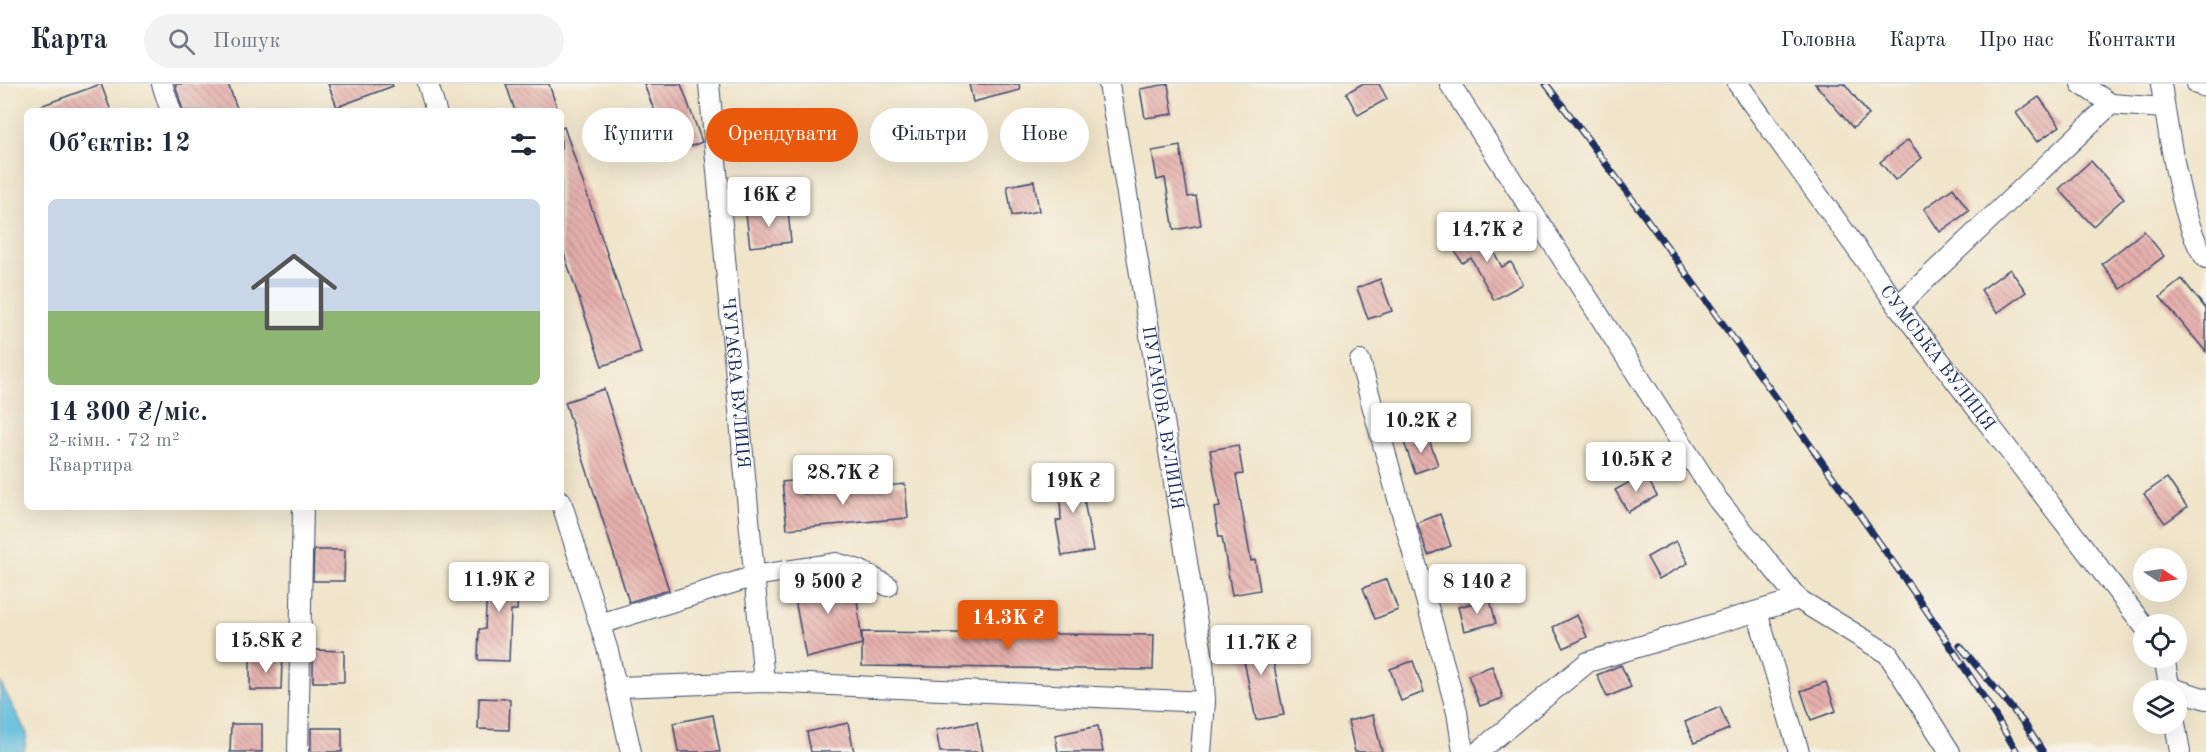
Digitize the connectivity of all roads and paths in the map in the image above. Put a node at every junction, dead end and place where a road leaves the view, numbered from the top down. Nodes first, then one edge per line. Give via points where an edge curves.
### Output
1 (162, 84) edge
2 (428, 84) edge
3 (709, 84) edge
4 (1109, 84) edge
5 (1450, 84) edge
6 (1738, 84) edge
7 (2081, 84) edge
8 (2161, 84) edge
9 (2197, 84) edge
10 (2206, 87) edge
11 (2110, 105) junction
12 (170, 108) edge
13 (435, 108) edge
14 (2164, 108) junction
15 (2206, 258) edge
16 (1898, 306) junction
17 (1360, 362) dead end
18 (303, 510) edge
19 (564, 510) edge
20 (755, 576) junction
21 (888, 586) dead end
22 (1798, 599) junction
23 (1757, 612) junction
24 (2135, 614) edge
25 (600, 624) junction
26 (764, 682) junction
27 (617, 687) junction
28 (2187, 693) edge
29 (2206, 699) edge
30 (1205, 702) junction
31 (2177, 734) edge
32 (298, 752) edge
33 (631, 752) edge
34 (1201, 752) edge
35 (1462, 752) edge
36 (1478, 752) edge
37 (1799, 752) edge
38 (1950, 752) edge
39 (2180, 752) edge

1 - 12 street
2 - 13 street
3 - 20 street, ЧУГАЄВА ВУЛИЦЯ
4 - 30 street, ПУГАЧОВА ВУЛИЦЯ via 1203,660
5 - 22 street via 1718,500
6 - 16 street, СУМСЬКА ВУЛИЦЯ
7 - 11 street
8 - 14 street
9 - 10 street
11 - 14 street
11 - 16 street
14 - 15 street via 2186,207 2199,250
16 - 24 street, СУМСЬКА ВУЛИЦЯ
17 - 35 street via 1457,712
18 - 32 street
19 - 25 street
20 - 21 street via 836,564 859,570
20 - 25 street
20 - 26 street, ЧУГАЄВА ВУЛИЦЯ
22 - 23 street
22 - 38 street via 1888,654
23 - 36 street via 1588,662
23 - 37 street
25 - 27 street
26 - 27 street
26 - 30 street
27 - 33 street
28 - 29 street
30 - 34 street, ПУГАЧОВА ВУЛИЦЯ
31 - 39 street

